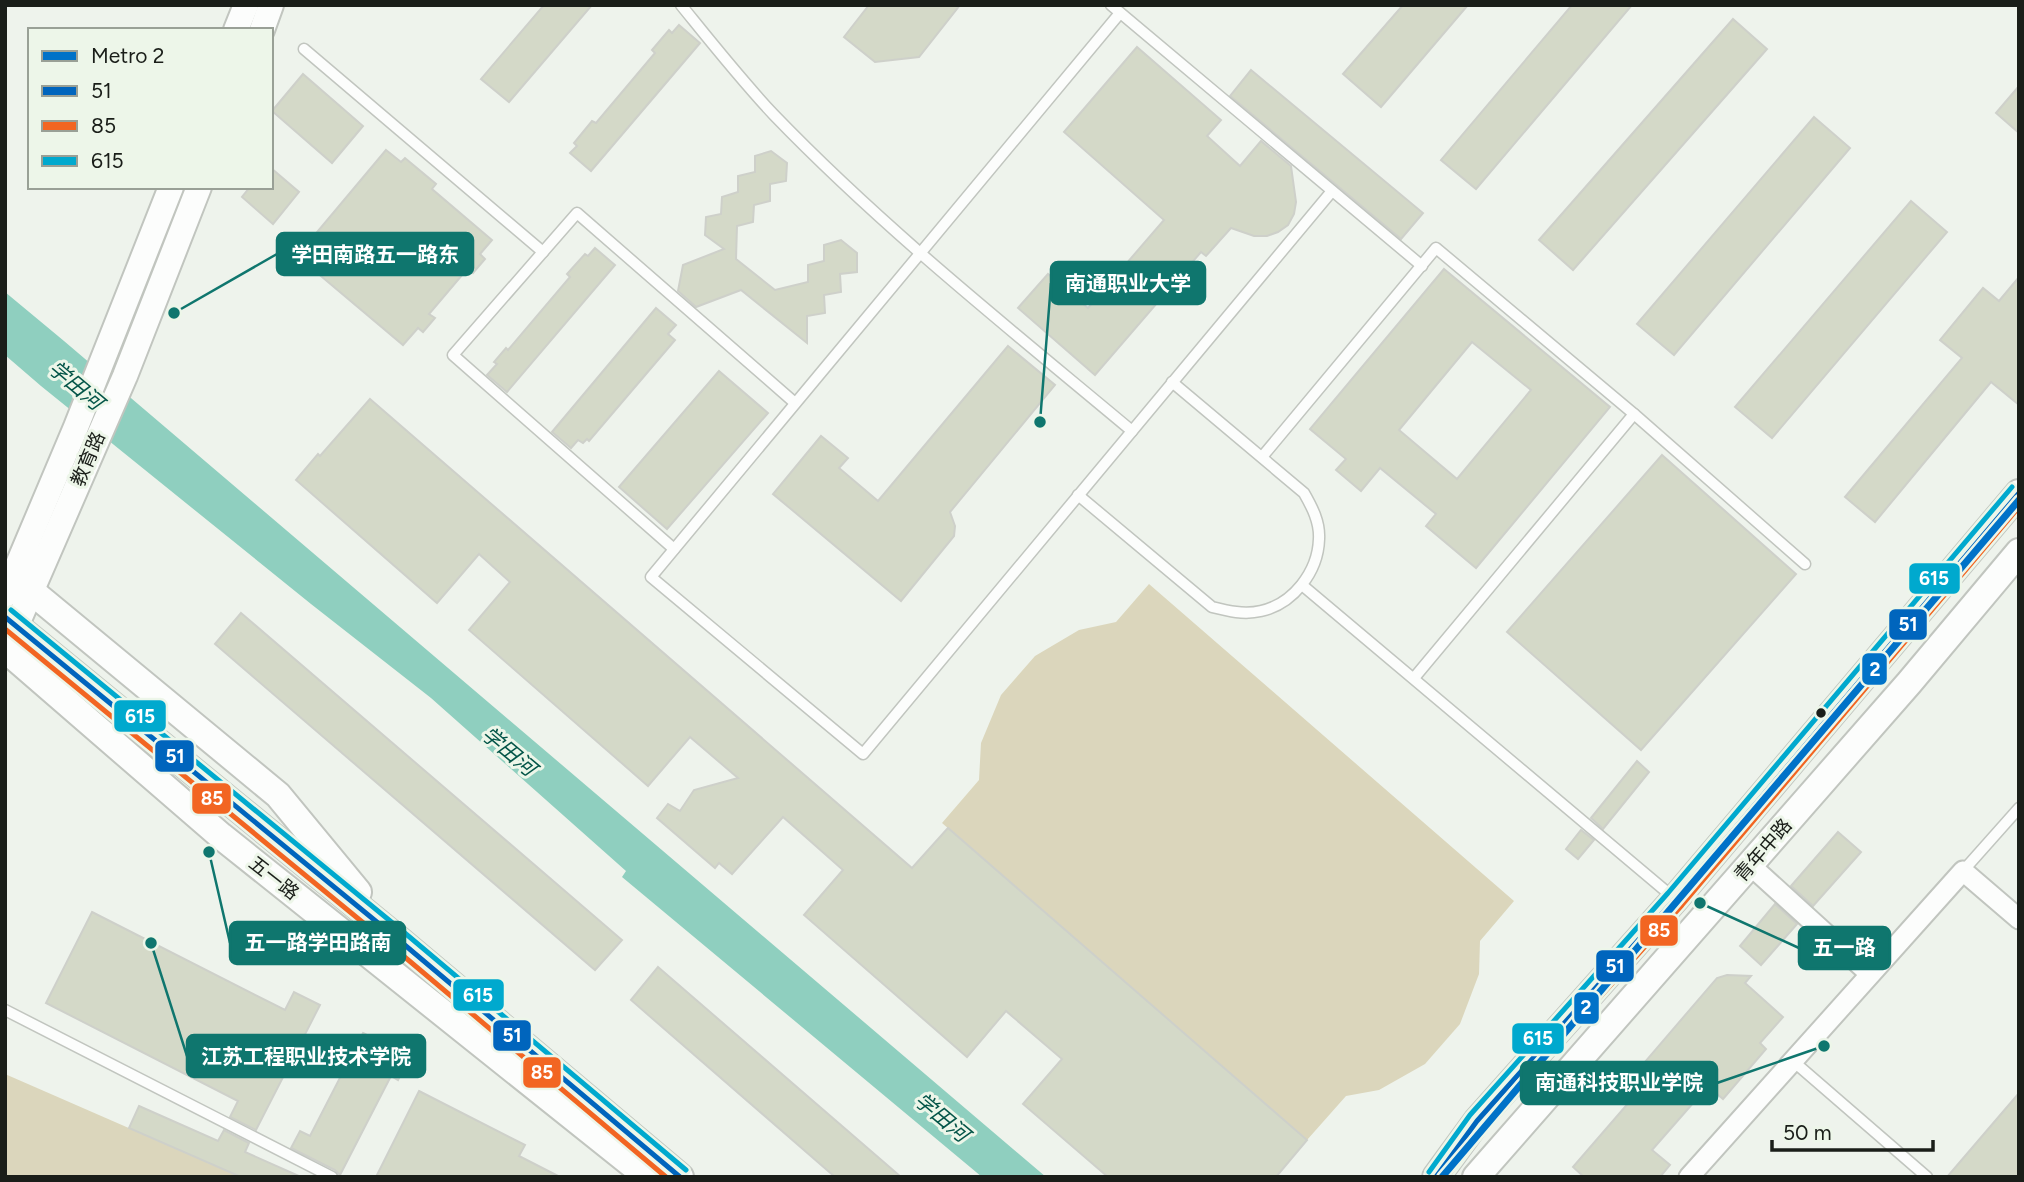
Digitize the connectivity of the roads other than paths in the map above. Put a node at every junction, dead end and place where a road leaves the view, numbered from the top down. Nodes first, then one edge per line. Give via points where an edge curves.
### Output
1 (246, 5) edge
2 (271, 5) edge
3 (681, 5) edge
4 (1111, 5) edge
5 (1121, 13) junction
6 (237, 28) edge
7 (263, 28) edge
8 (304, 49) dead end
9 (170, 189) edge
10 (198, 189) edge
11 (1332, 191) junction
12 (543, 252) junction
13 (920, 253) junction
14 (1422, 266) junction
15 (1172, 382) junction
16 (795, 403) junction
17 (1634, 414) junction
18 (1132, 431) junction
19 (85, 436) junction
20 (1262, 457) junction
21 (2019, 493) edge
22 (1078, 495) junction
23 (674, 549) junction
24 (2019, 552) edge
25 (1805, 564) dead end
26 (1302, 585) junction
27 (18, 593) edge
28 (8, 639) edge
29 (1414, 678) junction
30 (2019, 808) edge
31 (1750, 865) junction
32 (1963, 871) junction
33 (1675, 899) junction
34 (2019, 919) edge
35 (400, 942) junction
36 (1870, 974) junction
37 (5, 1010) edge
38 (1793, 1061) junction
39 (332, 1177) edge
40 (648, 1177) edge
41 (680, 1177) edge
42 (1436, 1177) edge
43 (1476, 1177) edge
44 (1689, 1177) edge
45 (1927, 1177) edge

1 - 6 street
2 - 7 street
3 - 13 lane via 772,113
4 - 5 lane
5 - 11 lane
5 - 13 lane
8 - 12 lane
9 - 19 street, 教育路 via 103,356
10 - 19 street, 教育路 via 125,376
11 - 14 lane
11 - 15 lane
12 - 16 lane via 577,212
12 - 23 lane via 453,355
13 - 16 lane
13 - 18 lane
14 - 17 lane via 1436,248
14 - 20 lane
15 - 18 lane
15 - 20 lane
16 - 23 lane
17 - 25 lane
17 - 29 lane
18 - 22 lane
19 - 27 street, 教育路
20 - 26 lane via 1304,493 1316,514 1319,539 1315,563
21 - 33 main road, 青年中路
22 - 23 lane via 863,754 651,577
22 - 26 lane via 1212,607 1236,613 1261,611 1284,601
24 - 31 main road, 青年中路
26 - 29 lane
27 - 28 street, 教育路
27 - 35 main road via 278,795
28 - 35 main road, 五一路
28 - 40 main road, 五一路 via 221,836
29 - 33 lane
30 - 32 lane
31 - 36 street
31 - 43 main road, 青年中路
32 - 34 street
32 - 36 street
33 - 42 main road, 青年中路 via 1477,1121
35 - 41 main road, 五一路
36 - 38 street
37 - 39 lane
38 - 44 street
38 - 45 lane

